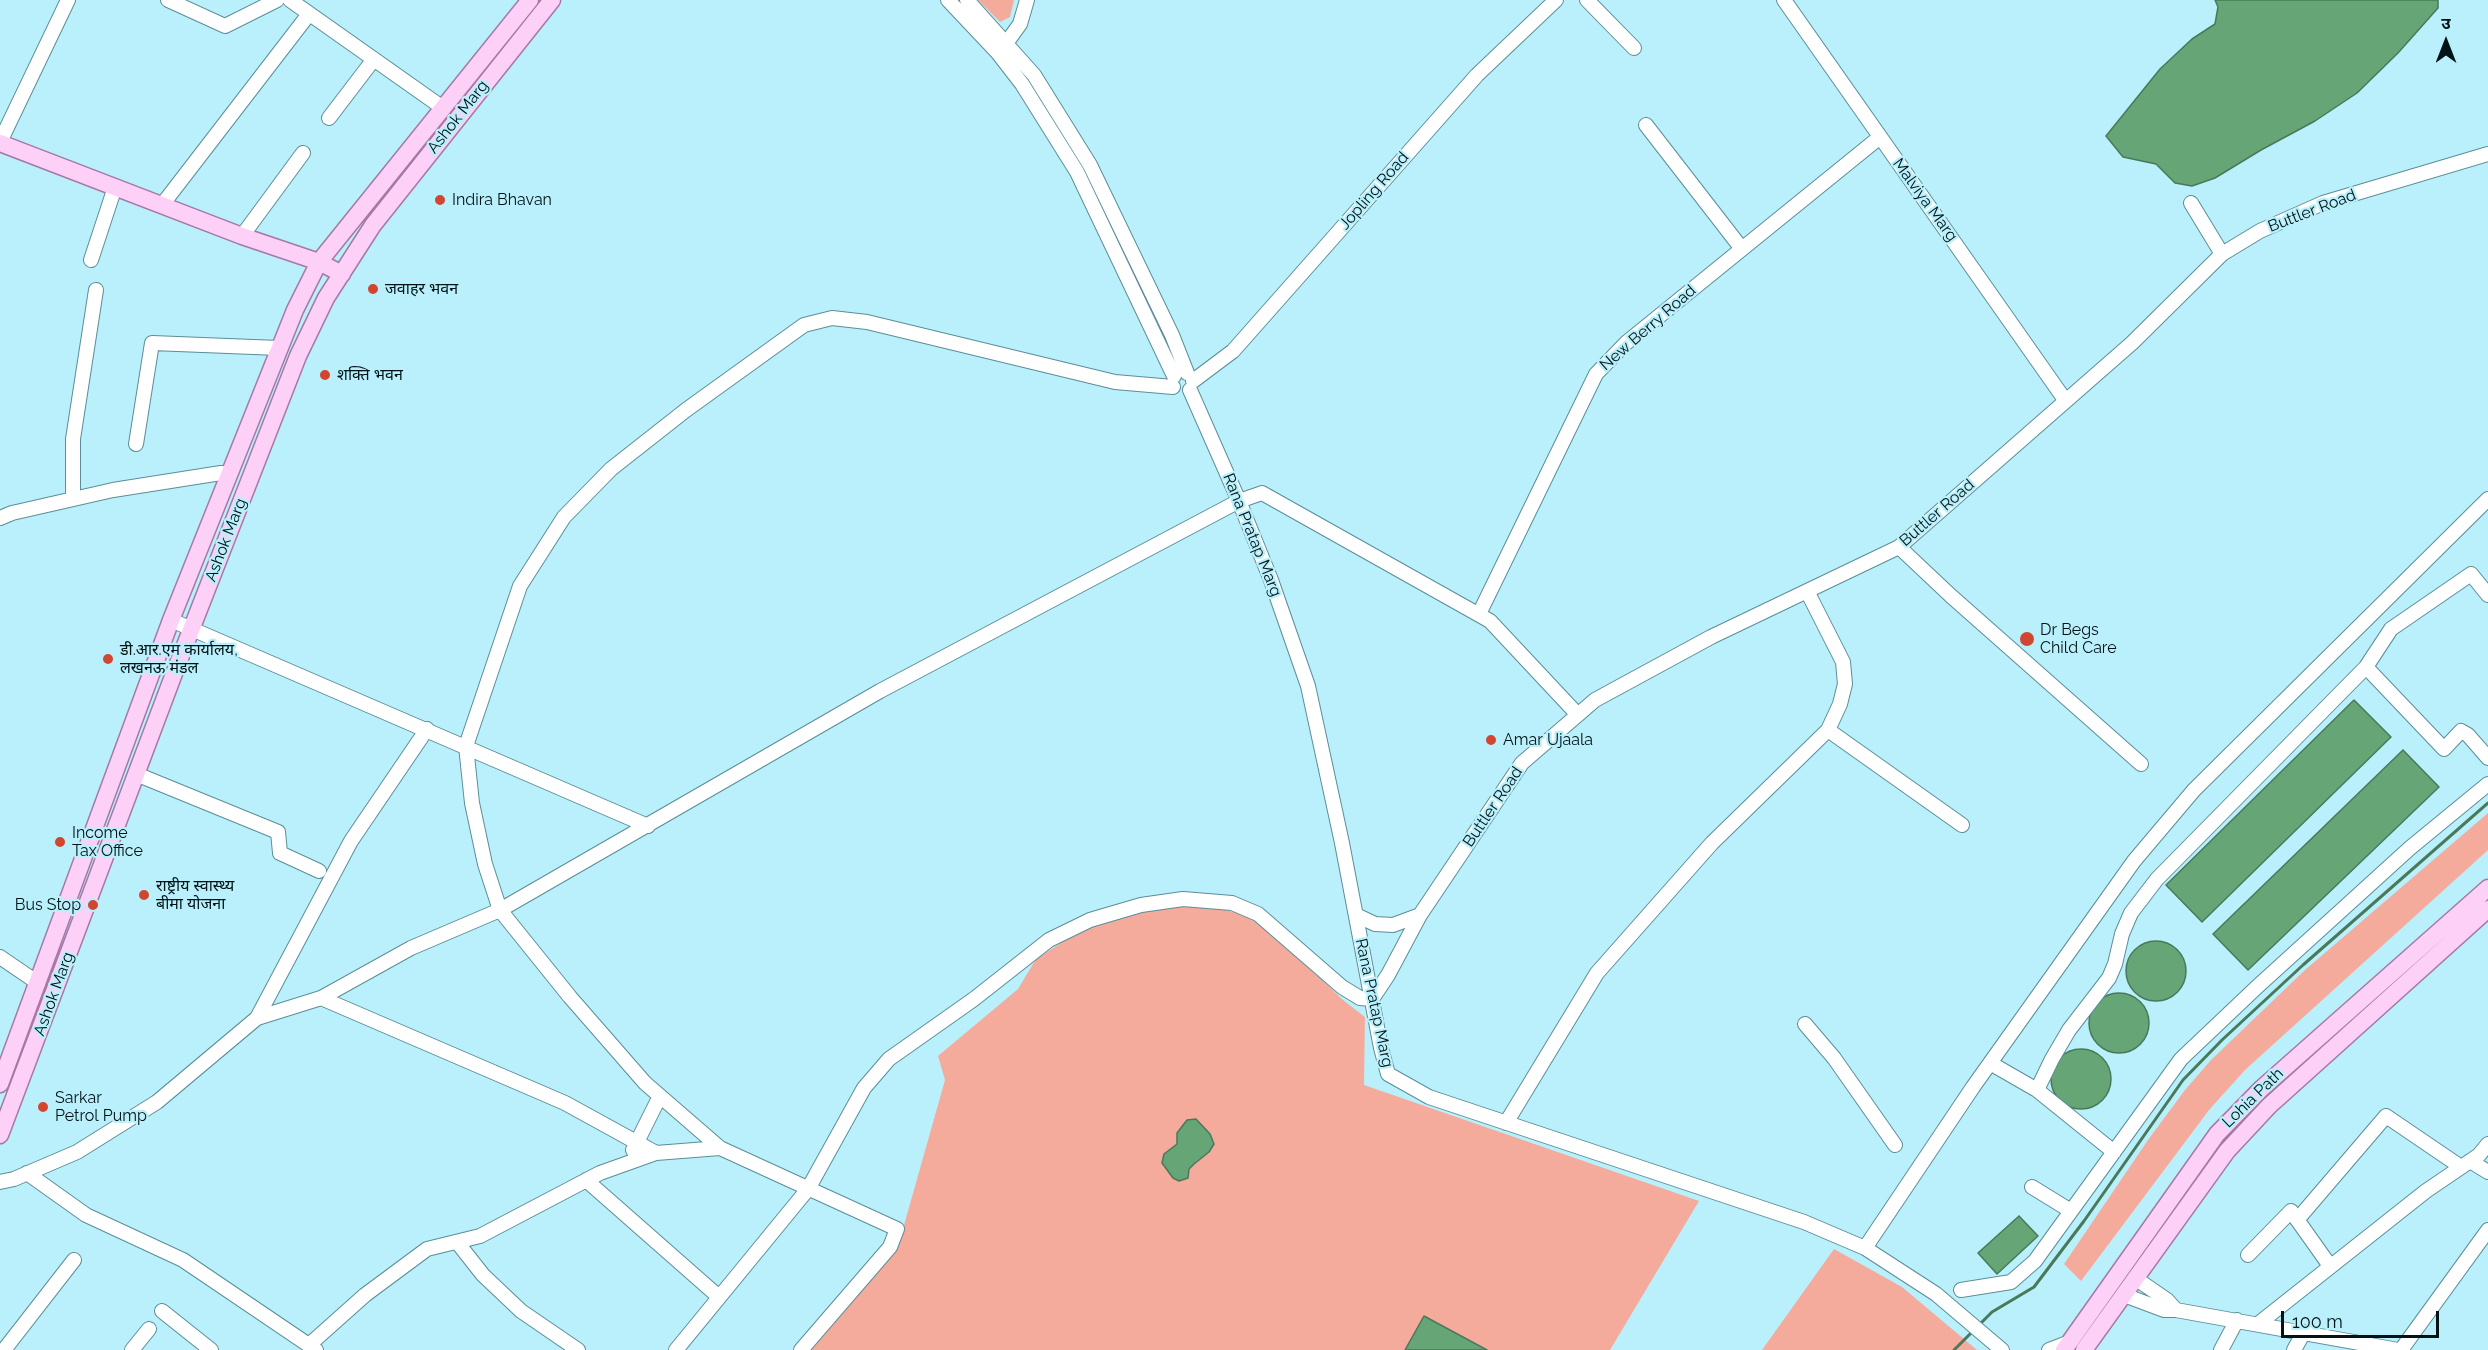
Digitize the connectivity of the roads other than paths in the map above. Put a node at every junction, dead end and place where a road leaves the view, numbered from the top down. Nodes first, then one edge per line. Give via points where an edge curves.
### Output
1 (68, 0) edge
2 (168, 0) edge
3 (277, 0) edge
4 (290, 0) edge
5 (530, 0) edge
6 (552, 0) edge
7 (948, 0) edge
8 (967, 0) edge
9 (1027, 0) edge
10 (1556, 0) edge
11 (1587, 0) edge
12 (1784, 0) edge
13 (309, 14) junction
14 (1634, 48) dead end
15 (1002, 49) junction
16 (374, 59) junction
17 (443, 108) junction
18 (329, 118) dead end
19 (1646, 125) dead end
20 (1880, 137) junction
21 (0, 142) edge
22 (303, 153) dead end
23 (2488, 154) edge
24 (115, 187) junction
25 (2191, 203) dead end
26 (162, 205) junction
27 (242, 236) junction
28 (1742, 249) junction
29 (2222, 254) junction
30 (91, 260) dead end
31 (319, 261) junction
32 (342, 274) junction
33 (96, 290) dead end
34 (279, 348) junction
35 (1183, 382) junction
36 (2065, 400) junction
37 (136, 444) dead end
38 (230, 474) junction
39 (73, 499) junction
40 (2488, 499) edge
41 (1239, 501) junction
42 (0, 518) edge
43 (1899, 547) junction
44 (1807, 591) junction
45 (2488, 595) edge
46 (1479, 614) junction
47 (171, 621) junction
48 (192, 628) junction
49 (2366, 667) junction
50 (1578, 715) junction
51 (427, 729) junction
52 (1828, 730) junction
53 (466, 746) junction
54 (2488, 758) edge
55 (2141, 764) dead end
56 (136, 774) junction
57 (2488, 784) edge
58 (1962, 825) dead end
59 (648, 826) junction
60 (319, 871) dead end
61 (2488, 888) edge
62 (2488, 909) edge
63 (500, 910) junction
64 (1356, 915) junction
65 (1420, 915) junction
66 (0, 957) edge
67 (38, 983) junction
68 (321, 998) junction
69 (1372, 999) junction
70 (257, 1018) junction
71 (1805, 1024) dead end
72 (1990, 1063) junction
73 (0, 1084) edge
74 (2037, 1090) junction
75 (660, 1096) junction
76 (1506, 1123) junction
77 (0, 1135) edge
78 (638, 1143) junction
79 (2488, 1144) edge
80 (1895, 1145) dead end
81 (720, 1148) junction
82 (2114, 1152) junction
83 (656, 1153) junction
84 (624, 1164) junction
85 (2466, 1164) junction
86 (2488, 1172) edge
87 (27, 1173) junction
88 (586, 1180) junction
89 (0, 1182) edge
90 (2032, 1187) dead end
91 (808, 1189) junction
92 (2071, 1211) junction
93 (2297, 1220) junction
94 (2488, 1230) edge
95 (457, 1242) junction
96 (1865, 1248) junction
97 (2248, 1255) dead end
98 (74, 1260) dead end
99 (2330, 1266) junction
100 (2135, 1278) junction
101 (1961, 1290) dead end
102 (2124, 1295) junction
103 (719, 1298) junction
104 (2176, 1310) junction
105 (162, 1311) dead end
106 (2237, 1320) junction
107 (2258, 1324) junction
108 (149, 1329) dead end
109 (2304, 1332) junction
110 (2073, 1347) edge
111 (312, 1348) edge
112 (2000, 1349) edge
113 (4, 1350) edge
114 (132, 1350) edge
115 (211, 1350) edge
116 (578, 1350) edge
117 (676, 1350) edge
118 (801, 1350) edge
119 (2049, 1350) edge
120 (2221, 1350) edge
121 (2294, 1350) edge
122 (2399, 1350) edge

1 - 21 street
2 - 3 street via 225,26
4 - 13 street
5 - 17 main road, Ashok Marg
6 - 32 main road, Ashok Marg via 373,225
7 - 15 street, Rana Pratap Marg
8 - 15 street, Rana Pratap Marg
9 - 15 street via 1020,24
10 - 35 street, Jopling Road via 1477,75 1233,351
11 - 14 street
12 - 20 street, Malviya Marg
13 - 16 street
13 - 26 street
15 - 35 street, Rana Pratap Marg via 1077,172
16 - 17 street
16 - 18 street
17 - 31 main road, Ashok Marg
19 - 28 street
20 - 28 street, New Berry Road
20 - 36 street, Malviya Marg
21 - 24 main road
22 - 27 street
23 - 29 street, Buttler Road via 2324,203 2260,231
24 - 26 main road
24 - 30 street
25 - 29 street
26 - 27 main road
27 - 31 main road
28 - 46 street, New Berry Road via 1626,343 1596,374
29 - 36 street, Buttler Road via 2132,343
31 - 32 main road
31 - 34 main road, Ashok Marg
32 - 48 main road, Ashok Marg via 298,357
33 - 39 street via 72,439
34 - 37 street via 152,343
34 - 38 main road, Ashok Marg
35 - 41 street, Rana Pratap Marg
35 - 53 street via 1115,382 867,322 832,318 804,326 611,469 564,517 520,586
36 - 43 street, Buttler Road
38 - 39 street
38 - 47 main road, Ashok Marg
39 - 42 street
40 - 72 street via 2194,790 2134,861
41 - 46 street via 1262,493
41 - 59 street via 880,691
41 - 64 street, Rana Pratap Marg via 1308,686
43 - 44 street, Buttler Road
43 - 55 street
44 - 50 street, Buttler Road via 1711,637 1595,700
44 - 52 street via 1843,662 1845,684
45 - 49 street via 2471,574 2391,629
46 - 50 street
47 - 48 street
47 - 67 main road, Ashok Marg
48 - 51 street
48 - 56 main road, Ashok Marg
49 - 54 street via 2444,749 2461,731
49 - 74 street via 2142,897 2122,934 2109,978 2069,1030
50 - 65 street, Buttler Road via 1522,763
51 - 53 street
51 - 70 street via 351,841
52 - 58 street
52 - 76 street via 1712,843 1597,973
53 - 59 street
53 - 63 street via 484,864
56 - 60 street via 278,832 280,853
56 - 77 main road, Ashok Marg
57 - 82 street via 2410,848 2181,1059
59 - 63 street
61 - 110 main road, Lohia Path via 2262,1088 2217,1134
62 - 100 main road, Lohia Path via 2255,1121 2227,1151
63 - 68 street via 411,948
63 - 75 street via 570,997
64 - 65 street via 1376,924 1393,925
64 - 69 street, Rana Pratap Marg
65 - 69 street, Buttler Road
66 - 67 street
67 - 73 main road, Ashok Marg
68 - 70 street
68 - 78 street via 565,1103
69 - 76 street, Rana Pratap Marg via 1388,1074 1429,1097
69 - 91 street via 1360,998 1342,987 1258,914 1232,903 1183,899 1141,905 1090,920 1049,940 889,1059 864,1088
70 - 87 street via 157,1102 77,1152
71 - 80 street
72 - 74 street
72 - 96 street
74 - 82 street
75 - 78 street
75 - 81 street
76 - 96 street, Rana Pratap Marg via 1804,1222
78 - 83 street
78 - 84 street
79 - 85 street
81 - 83 street
81 - 91 street
82 - 92 street
83 - 84 street
84 - 88 street
85 - 86 street
85 - 93 street via 2385,1116
85 - 99 street
87 - 89 street
87 - 111 street via 86,1215 183,1260
88 - 95 street via 480,1236
88 - 103 street
90 - 92 street
91 - 103 street
91 - 118 street via 897,1229 890,1247
92 - 101 street via 2035,1261 2011,1282
93 - 97 street via 2291,1211
93 - 99 street
94 - 122 street
95 - 111 street via 427,1249 364,1295
95 - 116 street via 483,1275 521,1311
96 - 112 street, Rana Pratap Marg via 1936,1294
98 - 113 street
99 - 107 street
100 - 102 main road, Lohia Path
100 - 104 street
102 - 104 street via 2164,1310
102 - 110 main road, Lohia Path
103 - 117 street
104 - 106 street
105 - 115 street
106 - 107 street
106 - 120 street
107 - 109 street
108 - 114 street
109 - 121 street
109 - 122 street
110 - 119 street

